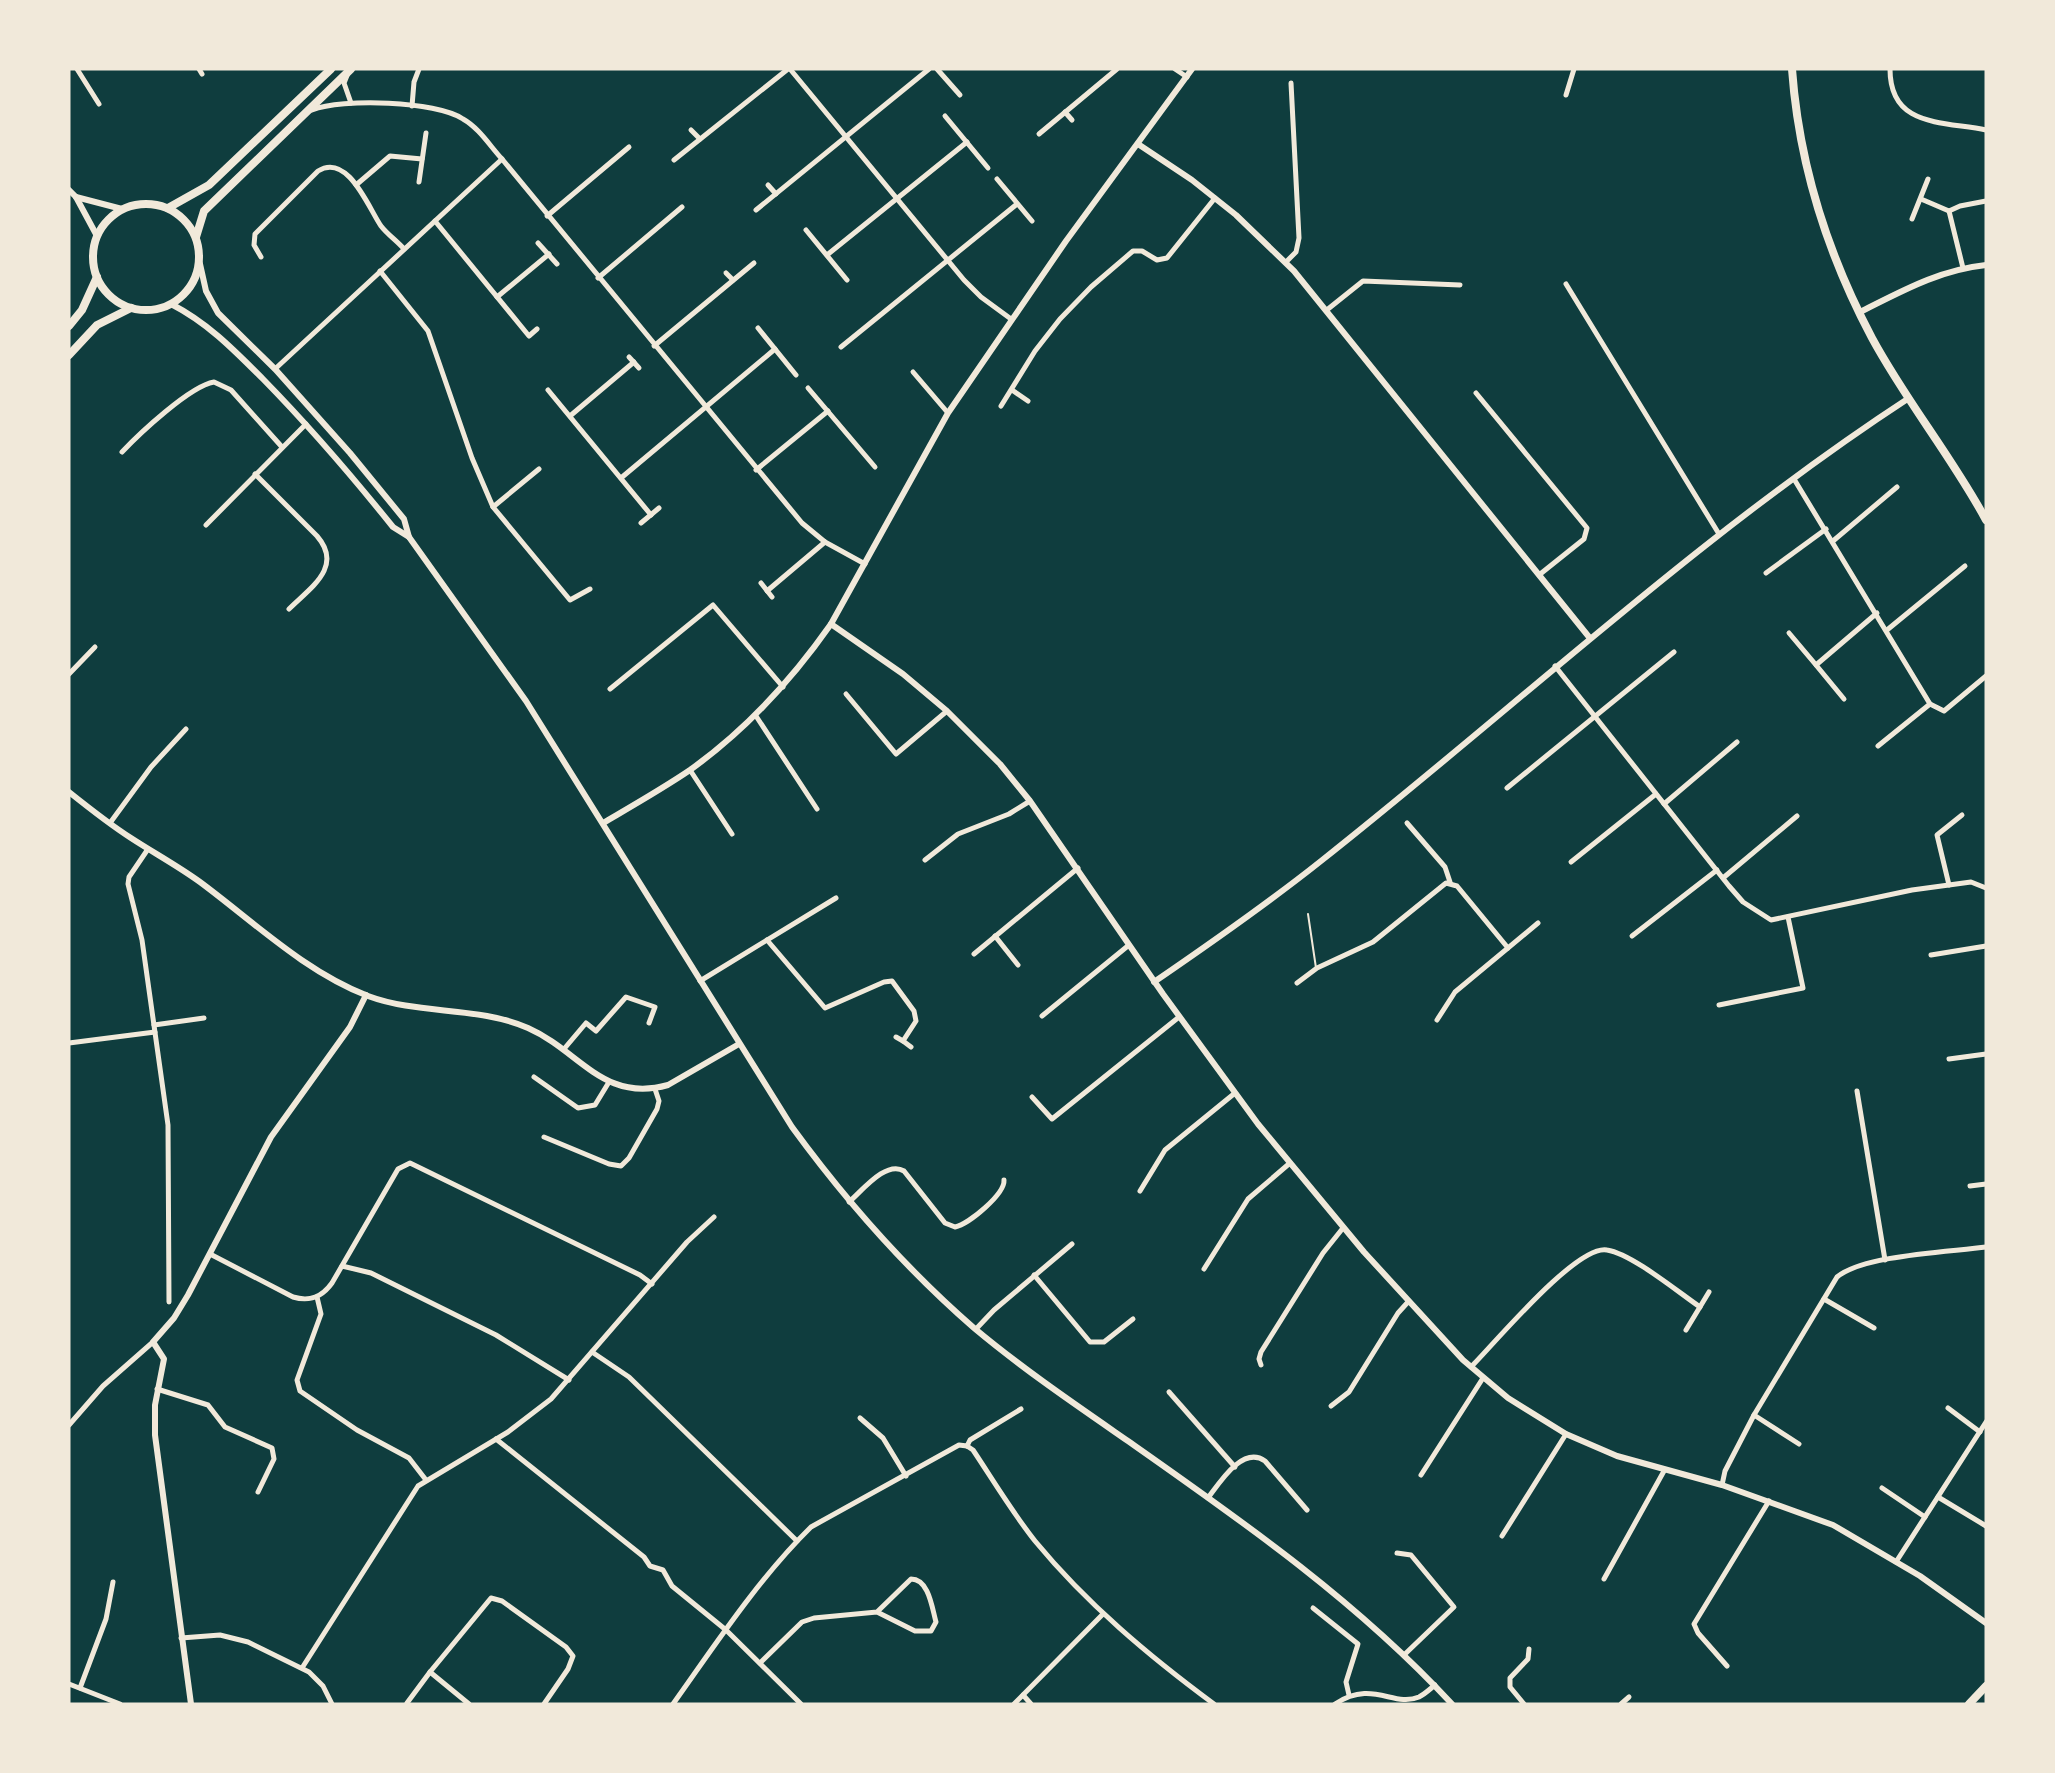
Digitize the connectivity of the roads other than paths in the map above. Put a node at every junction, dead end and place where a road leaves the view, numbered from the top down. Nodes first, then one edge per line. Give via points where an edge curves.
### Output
1 (77, 69) edge
2 (331, 69) edge
3 (419, 69) edge
4 (789, 69) edge
5 (930, 69) edge
6 (937, 69) edge
7 (1117, 69) edge
8 (1175, 69) edge
9 (1192, 69) edge
10 (1574, 69) edge
11 (1792, 69) edge
12 (1890, 69) edge
13 (350, 70) edge
14 (1186, 77) junction
15 (1291, 83) dead end
16 (960, 95) dead end
17 (1566, 95) dead end
18 (351, 103) junction
19 (99, 104) dead end
20 (411, 106) junction
21 (307, 112) junction
22 (1065, 112) junction
23 (945, 116) dead end
24 (1072, 120) dead end
25 (692, 130) dead end
26 (1986, 130) edge
27 (426, 133) dead end
28 (1039, 134) dead end
29 (846, 137) junction
30 (700, 139) junction
31 (967, 142) junction
32 (1138, 144) junction
33 (629, 147) dead end
34 (422, 159) junction
35 (502, 159) junction
36 (674, 160) dead end
37 (988, 168) dead end
38 (997, 179) dead end
39 (1928, 179) dead end
40 (419, 182) dead end
41 (356, 185) junction
42 (768, 185) dead end
43 (69, 190) edge
44 (776, 194) junction
45 (76, 197) junction
46 (897, 198) junction
47 (1215, 198) junction
48 (1921, 199) junction
49 (1986, 201) edge
50 (1017, 204) junction
51 (682, 207) dead end
52 (168, 208) junction
53 (122, 209) junction
54 (756, 210) dead end
55 (1949, 211) junction
56 (547, 216) junction
57 (1912, 219) dead end
58 (435, 221) junction
59 (1032, 221) dead end
60 (806, 230) dead end
61 (97, 237) junction
62 (196, 237) junction
63 (538, 243) dead end
64 (404, 249) junction
65 (549, 254) junction
66 (827, 255) junction
67 (261, 257) dead end
68 (947, 261) junction
69 (1286, 262) junction
70 (754, 263) dead end
71 (200, 264) junction
72 (557, 264) dead end
73 (1986, 266) edge
74 (1963, 268) junction
75 (380, 271) junction
76 (726, 273) dead end
77 (97, 277) junction
78 (598, 278) junction
79 (733, 280) junction
80 (847, 280) dead end
81 (1566, 284) dead end
82 (1460, 285) dead end
83 (497, 297) junction
84 (171, 304) junction
85 (131, 308) junction
86 (1328, 309) junction
87 (1860, 312) junction
88 (1011, 319) junction
89 (69, 326) edge
90 (758, 328) dead end
91 (537, 329) dead end
92 (654, 346) junction
93 (841, 347) dead end
94 (775, 350) junction
95 (69, 355) edge
96 (629, 357) dead end
97 (634, 362) junction
98 (639, 368) dead end
99 (275, 369) junction
100 (914, 372) dead end
101 (796, 375) dead end
102 (808, 388) dead end
103 (548, 390) dead end
104 (1012, 390) junction
105 (1476, 393) dead end
106 (1909, 398) junction
107 (1028, 401) dead end
108 (1001, 406) dead end
109 (706, 409) junction
110 (828, 411) junction
111 (948, 413) junction
112 (570, 416) junction
113 (306, 424) junction
114 (282, 447) junction
115 (122, 452) dead end
116 (875, 467) dead end
117 (539, 469) dead end
118 (756, 470) junction
119 (255, 474) junction
120 (621, 478) junction
121 (1794, 478) junction
122 (1897, 487) dead end
123 (493, 507) junction
124 (659, 508) dead end
125 (651, 515) junction
126 (1986, 520) edge
127 (641, 523) dead end
128 (206, 525) dead end
129 (1826, 529) junction
130 (1719, 534) junction
131 (409, 537) junction
132 (1833, 541) junction
133 (825, 542) junction
134 (865, 564) junction
135 (1965, 567) dead end
136 (1766, 573) dead end
137 (1539, 575) junction
138 (761, 583) dead end
139 (590, 589) dead end
140 (767, 591) junction
141 (772, 597) dead end
142 (289, 609) dead end
143 (1877, 613) junction
144 (831, 624) junction
145 (1887, 630) junction
146 (1789, 633) dead end
147 (1590, 637) junction
148 (95, 647) dead end
149 (1674, 652) dead end
150 (1816, 665) junction
151 (1555, 666) junction
152 (69, 674) edge
153 (1986, 676) edge
154 (783, 687) junction
155 (610, 689) dead end
156 (846, 694) dead end
157 (1844, 699) dead end
158 (1930, 704) junction
159 (947, 711) junction
160 (756, 716) junction
161 (1595, 717) junction
162 (186, 729) dead end
163 (1737, 742) dead end
164 (1878, 746) dead end
165 (690, 770) junction
166 (1507, 788) dead end
167 (69, 792) edge
168 (1656, 794) junction
169 (1030, 801) junction
170 (1664, 804) junction
171 (817, 809) dead end
172 (1962, 814) dead end
173 (1797, 816) dead end
174 (110, 823) junction
175 (1407, 823) dead end
176 (603, 824) junction
177 (732, 834) dead end
178 (148, 849) junction
179 (925, 860) dead end
180 (1571, 862) dead end
181 (1078, 868) junction
182 (1717, 870) junction
183 (1723, 878) junction
184 (1450, 882) junction
185 (1949, 885) junction
186 (1986, 888) edge
187 (836, 898) dead end
188 (1308, 914) dead end
189 (1788, 916) junction
190 (1538, 923) dead end
191 (995, 936) junction
192 (1632, 936) dead end
193 (767, 940) junction
194 (1129, 945) junction
195 (1986, 946) edge
196 (1508, 948) junction
197 (974, 954) dead end
198 (1931, 955) dead end
199 (1018, 965) dead end
200 (1317, 968) junction
201 (700, 981) junction
202 (1154, 982) junction
203 (1297, 983) dead end
204 (366, 995) junction
205 (1719, 1005) dead end
206 (1042, 1016) dead end
207 (1179, 1017) junction
208 (204, 1018) dead end
209 (1437, 1020) dead end
210 (649, 1023) dead end
211 (154, 1025) junction
212 (155, 1032) junction
213 (896, 1036) dead end
214 (903, 1041) junction
215 (69, 1043) edge
216 (739, 1044) junction
217 (911, 1047) dead end
218 (564, 1049) junction
219 (1986, 1054) edge
220 (1949, 1059) dead end
221 (534, 1077) dead end
222 (609, 1083) junction
223 (655, 1089) junction
224 (1857, 1091) dead end
225 (1235, 1093) junction
226 (1032, 1097) dead end
227 (544, 1137) dead end
228 (1290, 1163) junction
229 (1004, 1180) dead end
230 (1986, 1184) edge
231 (1971, 1186) dead end
232 (1140, 1191) dead end
233 (849, 1202) junction
234 (714, 1217) dead end
235 (1343, 1228) junction
236 (1072, 1244) dead end
237 (1986, 1247) edge
238 (210, 1254) junction
239 (1885, 1260) junction
240 (342, 1266) junction
241 (1204, 1269) dead end
242 (1034, 1275) junction
243 (652, 1284) junction
244 (1709, 1292) dead end
245 (317, 1297) junction
246 (1824, 1299) junction
247 (169, 1302) dead end
248 (1408, 1302) junction
249 (1700, 1307) junction
250 (1133, 1319) dead end
251 (1874, 1328) dead end
252 (976, 1329) junction
253 (1686, 1330) dead end
254 (153, 1342) junction
255 (592, 1352) junction
256 (1261, 1365) dead end
257 (1471, 1367) junction
258 (1483, 1378) junction
259 (569, 1380) junction
260 (157, 1389) junction
261 (1169, 1392) dead end
262 (1331, 1406) dead end
263 (1948, 1408) dead end
264 (1021, 1409) dead end
265 (1754, 1415) junction
266 (860, 1418) dead end
267 (1986, 1422) edge
268 (69, 1425) edge
269 (1980, 1432) junction
270 (1566, 1434) junction
271 (496, 1439) junction
272 (1799, 1444) dead end
273 (967, 1446) junction
274 (1234, 1467) junction
275 (1664, 1471) junction
276 (1421, 1475) dead end
277 (906, 1476) junction
278 (426, 1480) junction
279 (1722, 1485) junction
280 (1882, 1488) dead end
281 (258, 1492) dead end
282 (1938, 1497) junction
283 (1208, 1498) junction
284 (1768, 1501) junction
285 (1306, 1510) dead end
286 (1925, 1516) junction
287 (1986, 1526) edge
288 (1502, 1536) dead end
289 (797, 1541) junction
290 (1397, 1552) dead end
291 (1896, 1562) junction
292 (1604, 1579) dead end
293 (113, 1582) dead end
294 (1313, 1608) dead end
295 (877, 1612) junction
296 (1103, 1614) junction
297 (1986, 1623) edge
298 (726, 1630) junction
299 (181, 1638) junction
300 (1529, 1648) dead end
301 (1404, 1654) junction
302 (760, 1663) junction
303 (1727, 1666) dead end
304 (302, 1668) junction
305 (430, 1672) junction
306 (69, 1684) edge
307 (1435, 1685) junction
308 (1986, 1686) edge
309 (80, 1688) junction
310 (1023, 1695) junction
311 (1350, 1695) junction
312 (1629, 1697) dead end
313 (407, 1703) edge
314 (120, 1704) edge
315 (190, 1704) edge
316 (332, 1704) edge
317 (469, 1704) edge
318 (544, 1704) edge
319 (673, 1704) edge
320 (801, 1704) edge
321 (1014, 1704) edge
322 (1031, 1704) edge
323 (1214, 1704) edge
324 (1335, 1704) edge
325 (1452, 1704) edge
326 (1524, 1704) edge
327 (1621, 1704) edge
328 (1969, 1704) edge

1 - 19 street
2 - 52 main road via 209,185
3 - 20 street
4 - 29 street
4 - 30 street
5 - 29 street
6 - 16 street
7 - 22 street
8 - 14 street
9 - 14 street
10 - 17 street
11 - 87 main road via 1803,152 1825,236
12 - 26 street via 1892,93 1911,114
13 - 18 street via 344,83
13 - 21 main road
14 - 32 street
15 - 69 street via 1299,238 1296,252
18 - 20 street
18 - 21 street via 324,105
20 - 35 street via 440,109 463,118
21 - 62 main road via 204,212
22 - 24 street
22 - 28 street
23 - 31 street
25 - 30 street
27 - 34 street
29 - 44 street
29 - 46 street
30 - 36 street
31 - 37 street
31 - 46 street
32 - 47 street
32 - 88 street
33 - 56 street
34 - 40 street
34 - 41 street via 390,156
35 - 56 street
35 - 58 street
38 - 50 street
39 - 48 street
41 - 64 street via 382,226
41 - 67 street via 338,168 318,171 255,234 254,245
42 - 44 street
43 - 45 street
44 - 54 street
45 - 53 street
45 - 61 street
46 - 66 street
46 - 68 street
47 - 69 street
47 - 104 street via 1167,258 1157,260 1142,251 1133,251 1091,287 1035,351
48 - 55 street
48 - 57 street
49 - 55 street
50 - 59 street
50 - 68 street
51 - 78 street
52 - 53 main road via 145,204
52 - 62 main road via 190,225
53 - 61 main road via 107,221
55 - 74 street
56 - 78 street
58 - 64 street
58 - 83 street
60 - 66 street
61 - 77 main road via 93,264
62 - 71 main road
63 - 65 street
64 - 75 street
65 - 72 street
65 - 83 street
66 - 80 street
68 - 88 street via 981,297
68 - 93 street
69 - 86 street
70 - 79 street
71 - 84 main road via 190,287
71 - 99 street via 211,303
73 - 74 street
74 - 87 street via 1921,281
75 - 99 street
75 - 123 street via 428,331
76 - 79 street
77 - 85 main road via 117,302
77 - 89 main road
78 - 92 street
79 - 92 street
81 - 130 street
82 - 86 street via 1363,281
83 - 91 street via 529,336
84 - 85 main road via 152,310
84 - 113 street via 211,328
85 - 95 main road via 96,325
86 - 137 street
87 - 106 main road
88 - 111 street
90 - 94 street
92 - 109 street
94 - 101 street
94 - 109 street
96 - 97 street
97 - 98 street
97 - 112 street
99 - 131 street via 404,519
100 - 111 street
102 - 110 street
103 - 112 street
104 - 107 street
104 - 108 street
105 - 137 street via 1587,528 1584,539
106 - 121 street
106 - 126 main road
109 - 118 street
109 - 120 street
110 - 116 street
110 - 118 street
111 - 134 street
112 - 120 street
113 - 114 street
113 - 131 street via 393,527
114 - 115 street via 231,390 214,382 194,391
114 - 119 street
117 - 123 street
118 - 133 street via 802,523
119 - 128 street
119 - 142 street via 317,536 328,555 324,574
120 - 125 street
121 - 129 street
121 - 130 street
122 - 132 street
123 - 139 street via 570,600
124 - 125 street
125 - 127 street
129 - 132 street
129 - 136 street
130 - 147 street
131 - 176 street via 496,657
132 - 143 street
133 - 134 street
133 - 140 street
134 - 144 street
135 - 145 street
137 - 147 street
138 - 140 street
140 - 141 street
143 - 145 street
143 - 150 street
144 - 154 street
144 - 159 street via 903,674
145 - 158 street
146 - 150 street
147 - 151 street
148 - 152 street
149 - 161 street
150 - 157 street
151 - 161 street
151 - 202 street via 1321,861
153 - 158 street via 1944,711
154 - 155 street via 713,604
154 - 160 street
156 - 159 street via 896,754
158 - 164 street
159 - 169 street via 988,751
160 - 165 street
160 - 171 street
161 - 166 street
161 - 168 street
162 - 174 street via 151,767
163 - 170 street
165 - 176 street
165 - 177 street
167 - 174 street
168 - 170 street
168 - 180 street
169 - 179 street via 1009,814 958,834
169 - 181 street
170 - 182 street
172 - 185 street via 1937,835
173 - 183 street
174 - 178 street
175 - 184 street via 1445,867
176 - 201 street
178 - 204 street via 201,882 310,965
178 - 211 street via 128,884 142,940
181 - 191 street
181 - 194 street
182 - 183 street
182 - 192 street
183 - 189 street via 1743,902 1771,920
184 - 196 street via 1457,885
184 - 200 street via 1373,942
185 - 186 street via 1971,882
185 - 189 street
187 - 193 street
188 - 200 lane
189 - 205 street via 1803,988
190 - 196 street
191 - 197 street
191 - 199 street
193 - 201 street
193 - 214 street via 825,1008 892,981 914,1011 916,1021
194 - 202 street
194 - 206 street
195 - 198 street
196 - 209 street via 1451,996
200 - 203 street
201 - 216 street
202 - 207 street
204 - 218 street via 508,1021
204 - 238 street via 350,1027 281,1120
207 - 225 street
207 - 226 street via 1052,1119
208 - 211 street
210 - 218 street via 655,1007 626,997 596,1031 586,1023
211 - 212 street
212 - 215 street
212 - 247 street via 169,1159
213 - 214 street
214 - 217 street
216 - 223 street via 677,1082
216 - 233 street via 792,1127
218 - 222 street
219 - 220 street
221 - 222 street via 578,1108 596,1105
222 - 223 street via 628,1089
223 - 227 street via 657,1109 621,1166
224 - 239 street
225 - 228 street
225 - 232 street via 1165,1150
228 - 235 street
228 - 241 street via 1248,1199
229 - 233 street via 999,1195 963,1225 955,1227 945,1223 904,1171 897,1168 886,1170
230 - 231 street
233 - 252 street via 908,1266
234 - 243 street
235 - 248 street
235 - 256 street via 1261,1352
236 - 242 street
237 - 239 street
238 - 245 street via 293,1298
238 - 254 street via 174,1318
239 - 246 street via 1845,1270
240 - 243 street via 398,1169 410,1163 621,1265
240 - 245 street via 327,1290
240 - 259 street via 371,1273 496,1335
242 - 250 street via 1090,1342 1104,1342
242 - 252 street
243 - 255 street
244 - 249 street
245 - 278 street via 321,1314 297,1380 300,1391 357,1430 410,1458
246 - 251 street
246 - 265 street
248 - 257 street
248 - 262 street via 1349,1392
249 - 253 street
249 - 257 street via 1630,1260 1606,1249 1594,1250 1544,1290
252 - 283 street
254 - 260 street via 164,1359
254 - 268 street via 103,1386
255 - 259 street
255 - 289 street via 629,1377
257 - 258 street
258 - 270 street
258 - 276 street
259 - 271 street via 543,1406
260 - 281 street via 208,1405 225,1427 272,1448 274,1459
260 - 299 street via 155,1435
261 - 274 street
263 - 269 street
264 - 273 street via 970,1440
265 - 272 street
265 - 279 street
266 - 277 street via 883,1438
267 - 269 street
269 - 282 street
270 - 275 street
270 - 288 street
271 - 278 street
271 - 298 street via 645,1557 650,1566 663,1570 681,1595
273 - 277 street via 960,1445
273 - 296 street via 1035,1540
274 - 283 street
274 - 285 street via 1249,1456 1259,1456
275 - 279 street
275 - 292 street
277 - 289 street via 817,1523
278 - 304 street via 418,1486
279 - 284 street
280 - 286 street
282 - 286 street
282 - 287 street
283 - 301 street via 1293,1559
284 - 291 street via 1833,1525
284 - 303 street via 1694,1624
286 - 291 street
289 - 298 street
290 - 301 street via 1411,1556 1454,1607
291 - 297 street
293 - 309 street via 106,1619
294 - 311 street via 1358,1644 1346,1682
295 - 295 street via 903,1585 915,1579 924,1586 936,1622 931,1631 921,1633
295 - 302 street via 808,1620
296 - 310 street
296 - 323 street
298 - 302 street
298 - 319 street
299 - 304 street via 235,1637
299 - 315 street
300 - 326 street via 1528,1659 1510,1678 1510,1687
301 - 307 street
302 - 320 street
304 - 316 street via 323,1686
305 - 313 street
305 - 317 street
305 - 318 street via 491,1598 502,1601 567,1647 573,1656
306 - 309 street
307 - 311 street via 1420,1696 1407,1699 1379,1693
307 - 325 street
308 - 328 main road
309 - 314 street
310 - 321 street
310 - 322 street
311 - 324 street
312 - 327 street

